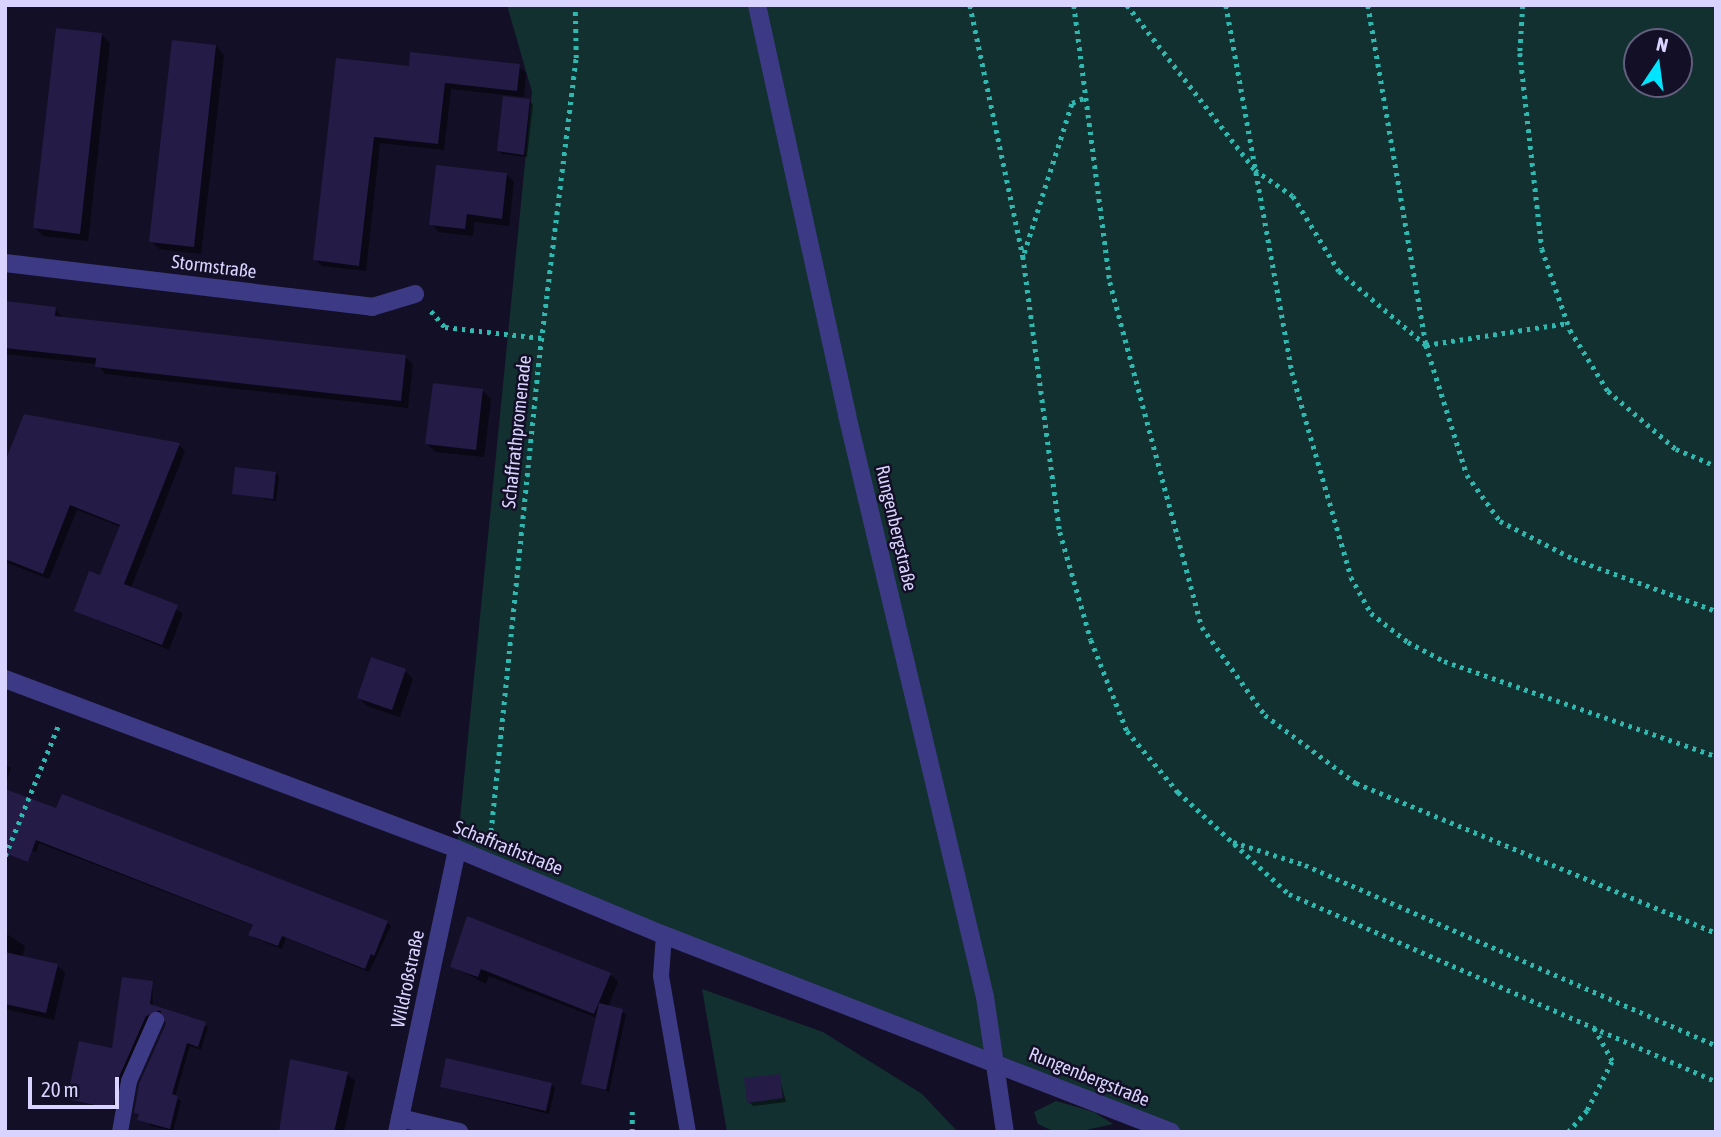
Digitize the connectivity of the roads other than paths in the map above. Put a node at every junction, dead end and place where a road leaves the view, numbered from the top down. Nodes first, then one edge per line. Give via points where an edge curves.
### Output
1 (757, 5) edge
2 (5, 263) edge
3 (415, 294) road end
4 (5, 679) edge
5 (457, 849) junction
6 (664, 935) junction
7 (156, 1020) dead end
8 (992, 1061) junction
9 (399, 1125) edge
10 (120, 1132) edge
11 (459, 1132) edge
12 (688, 1132) edge
13 (1005, 1132) edge
14 (1171, 1132) edge

1 - 8 street, Rungenbergstraße via 847,415 985,997
2 - 3 street, Stormstraße via 372,307
4 - 5 street, Schaffrathstraße
5 - 6 street, Schaffrathstraße
5 - 9 street, Wildroßstraße
6 - 8 street, Schaffrathstraße
6 - 12 lane via 661,976
7 - 10 lane via 129,1081
8 - 13 street, Rungenbergstraße
8 - 14 street, Rungenbergstraße
9 - 11 street, Wildroßstraße

